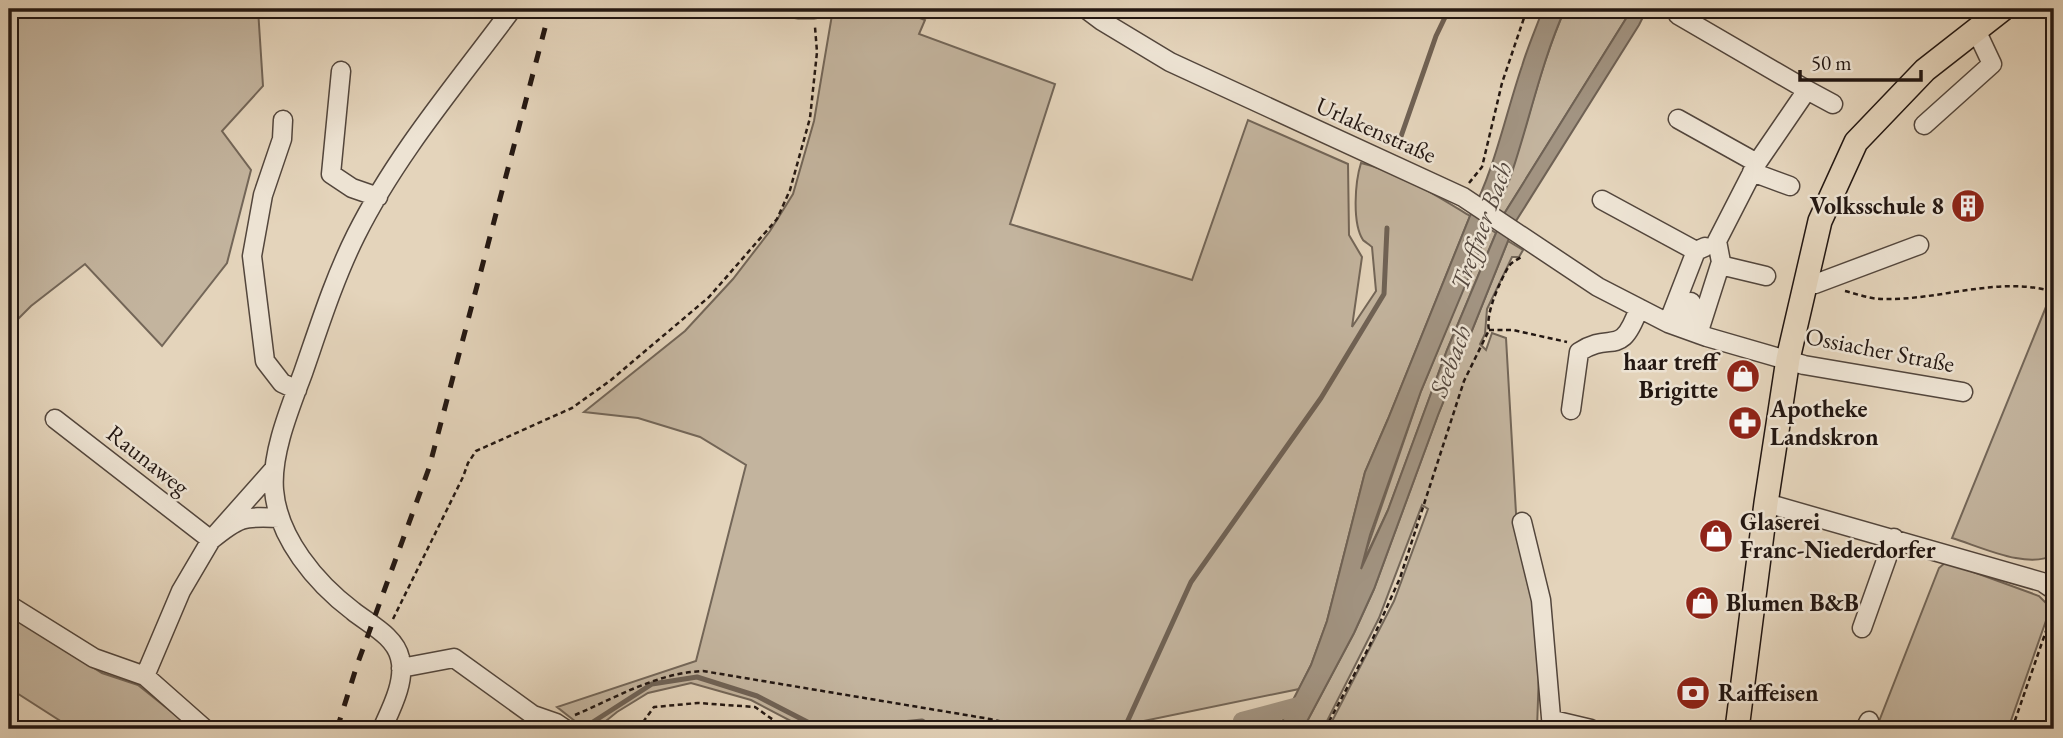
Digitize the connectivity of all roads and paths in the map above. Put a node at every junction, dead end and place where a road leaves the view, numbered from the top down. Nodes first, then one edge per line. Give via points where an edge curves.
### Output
1 (512, 9) edge
2 (798, 9) edge
3 (813, 9) edge
4 (1086, 9) edge
5 (1527, 9) edge
6 (1678, 15) dead end
7 (1985, 17) edge
8 (341, 71) dead end
9 (1807, 90) junction
10 (1833, 104) dead end
11 (1678, 119) dead end
12 (283, 120) dead end
13 (1924, 125) dead end
14 (1754, 167) junction
15 (1790, 186) dead end
16 (1460, 195) junction
17 (378, 197) junction
18 (1601, 200) dead end
19 (1717, 241) junction
20 (1534, 242) junction
21 (1919, 244) dead end
22 (1696, 251) junction
23 (1720, 265) junction
24 (1766, 275) dead end
25 (1810, 284) junction
26 (2054, 292) edge
27 (1691, 302) dead end
28 (1639, 308) junction
29 (1683, 328) junction
30 (1489, 330) junction
31 (1587, 347) junction
32 (1788, 359) junction
33 (297, 390) junction
34 (1963, 392) dead end
35 (1571, 410) dead end
36 (55, 419) dead end
37 (274, 469) junction
38 (1766, 503) junction
39 (279, 518) junction
40 (1521, 522) dead end
41 (1894, 538) junction
42 (211, 540) junction
43 (2050, 583) edge
44 (9, 605) edge
45 (2054, 608) edge
46 (1862, 628) dead end
47 (385, 634) junction
48 (401, 668) junction
49 (145, 676) junction
50 (533, 722) edge
51 (1552, 725) edge
52 (560, 726) edge
53 (205, 729) edge
54 (382, 729) edge
55 (638, 729) edge
56 (779, 729) edge
57 (1034, 729) edge
58 (1325, 729) edge
59 (1591, 729) edge
60 (1737, 729) edge
61 (2012, 729) edge

1 - 17 street
2 - 3 street
3 - 47 path via 817,52 810,118 790,190 776,219 709,296 611,380 572,408 476,452
4 - 16 street, Urlakenstraße via 1170,62
5 - 16 path via 1502,83 1482,167 1472,181 1461,186
6 - 9 street
7 - 13 street via 1992,64
7 - 25 main road, Ossiacher Straße via 1925,70 1856,142 1820,220
8 - 17 street via 331,174
9 - 10 street
9 - 14 street
11 - 14 street
12 - 33 street via 252,256 265,361 282,383
14 - 15 street
14 - 19 street
16 - 20 street, Urlakenstraße
17 - 33 street via 340,270
18 - 22 street
19 - 22 street
19 - 23 street
20 - 28 street, Urlakenstraße
20 - 30 path via 1529,252 1510,264 1489,312
21 - 25 street
22 - 29 street
23 - 24 street
23 - 29 street
25 - 26 path via 1879,299 2009,286
25 - 32 main road, Ossiacher Straße
27 - 29 street
28 - 29 street, Urlakenstraße
28 - 31 street via 1631,331 1621,340
29 - 32 street, Urlakenstraße
30 - 31 path via 1513,330
30 - 58 path via 1464,381 1400,578
31 - 35 street via 1579,352
32 - 34 street, Ossiacher Straße
32 - 38 main road, Ossiacher Straße
33 - 37 street
36 - 42 street, Raunaweg
37 - 39 street
37 - 42 street
38 - 41 street
38 - 60 main road, Ossiacher Straße
39 - 42 street via 248,516
39 - 47 street via 303,559 336,597
40 - 51 street via 1541,600
41 - 43 street
41 - 46 street
42 - 49 street via 181,591
44 - 49 street via 94,658
45 - 61 path
47 - 48 street via 400,656
48 - 50 street via 454,658
48 - 54 street
49 - 53 street
50 - 52 street
51 - 59 street
52 - 57 path via 660,678 703,671
55 - 56 path via 654,707 698,703 755,707 779,724

